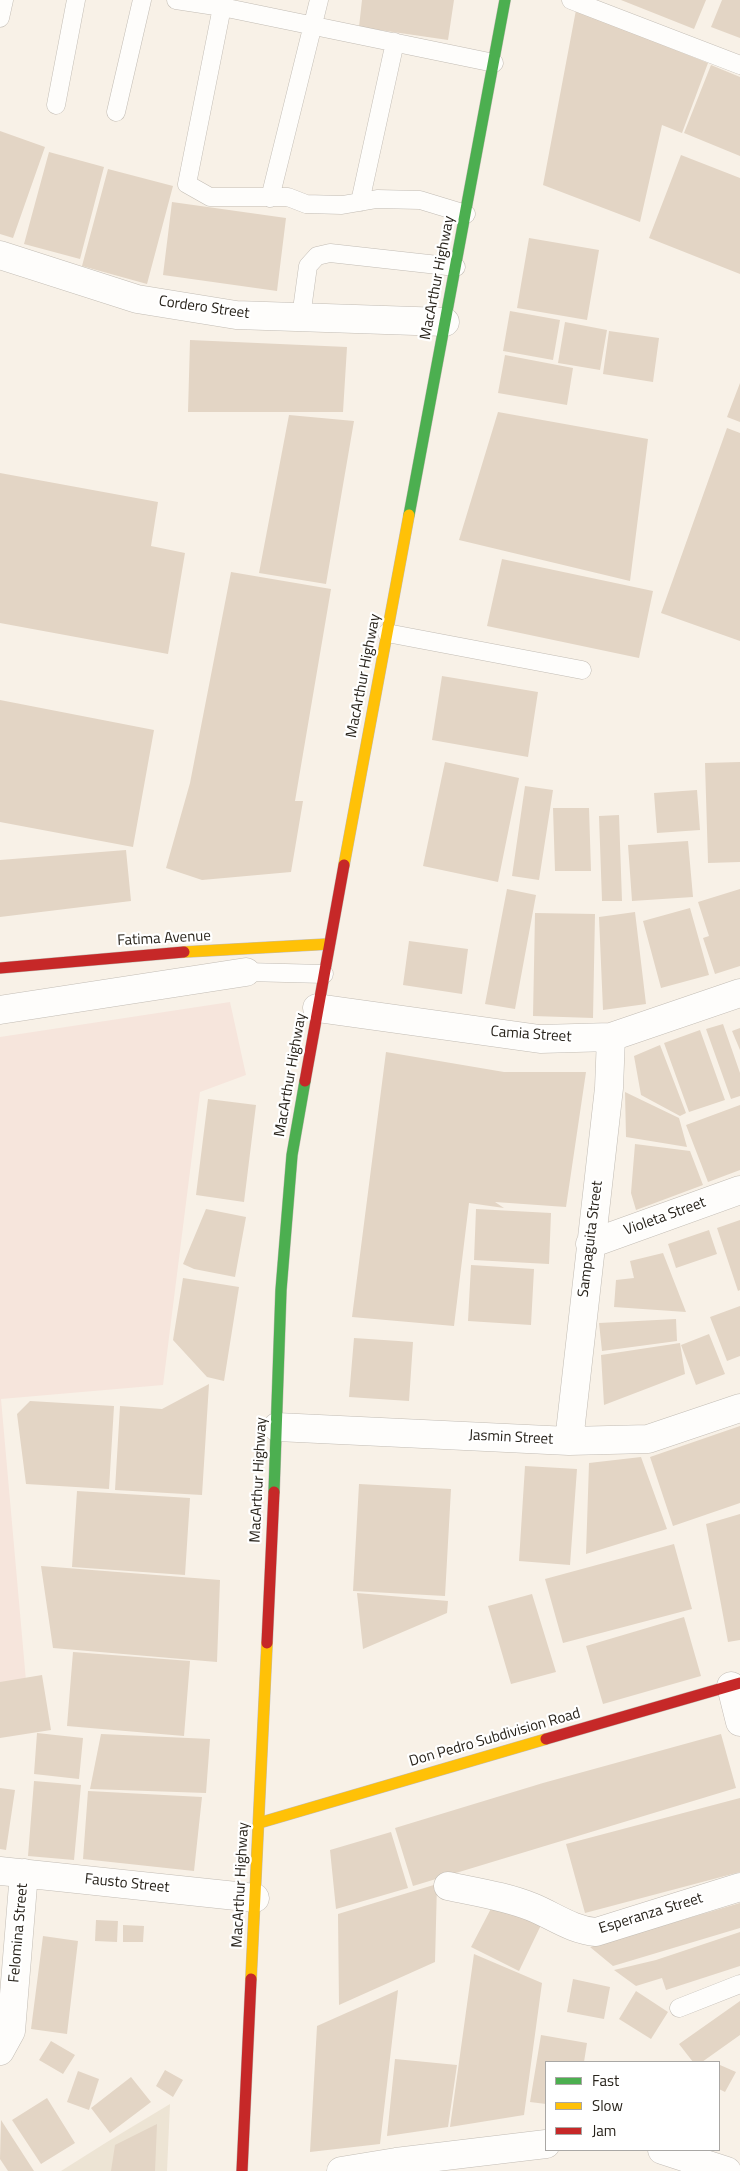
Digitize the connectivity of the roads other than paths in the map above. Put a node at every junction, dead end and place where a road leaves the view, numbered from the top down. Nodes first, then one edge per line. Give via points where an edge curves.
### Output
1 (4, 0) edge
2 (76, 0) edge
3 (142, 0) edge
4 (176, 0) edge
5 (319, 0) edge
6 (506, 0) edge
7 (572, 0) edge
8 (222, 7) junction
9 (0, 18) edge
10 (314, 25) junction
11 (395, 42) junction
12 (494, 62) junction
13 (740, 65) edge
14 (56, 105) dead end
15 (116, 112) dead end
16 (270, 198) junction
17 (360, 202) junction
18 (466, 214) junction
19 (0, 255) edge
20 (456, 267) junction
21 (301, 317) junction
22 (445, 322) junction
23 (387, 633) junction
24 (582, 670) dead end
25 (329, 944) junction
26 (0, 968) edge
27 (246, 972) joint
28 (324, 974) junction
29 (740, 993) edge
30 (317, 1008) junction
31 (0, 1010) edge
32 (611, 1037) junction
33 (740, 1190) edge
34 (590, 1244) junction
35 (740, 1408) edge
36 (277, 1427) junction
37 (569, 1441) junction
38 (735, 1684) edge
39 (740, 1722) edge
40 (258, 1823) junction
41 (12, 1872) edge
42 (448, 1886) dead end
43 (740, 1887) edge
44 (255, 1898) junction
45 (740, 1984) edge
46 (679, 2008) dead end
47 (0, 2051) edge
48 (545, 2144) edge
49 (665, 2151) edge
50 (242, 2171) edge
51 (341, 2171) edge
52 (727, 2171) edge

1 - 9 lane
2 - 14 lane
3 - 15 lane
4 - 8 lane
5 - 10 lane
6 - 12 main road, MacArthur Highway
7 - 13 lane
8 - 10 lane
8 - 16 lane via 188,184 210,197
10 - 11 lane
10 - 16 lane
11 - 12 lane
11 - 17 lane
12 - 18 main road, MacArthur Highway
16 - 17 lane via 288,197 306,204
17 - 18 lane via 420,200
18 - 20 main road, MacArthur Highway
19 - 21 street, Cordero Street via 137,299 236,315
20 - 21 lane via 330,253 317,256 308,266
20 - 22 main road, MacArthur Highway
21 - 22 street, Cordero Street
22 - 23 main road, MacArthur Highway
23 - 24 lane
23 - 25 main road, MacArthur Highway
25 - 26 main road, Fatima Avenue via 158,953
25 - 28 main road, MacArthur Highway
27 - 28 lane
27 - 31 street
28 - 30 main road, MacArthur Highway
29 - 32 street, Camia Street
30 - 32 street, Camia Street via 540,1039
30 - 36 main road, MacArthur Highway via 292,1155 281,1290
32 - 34 street, Sampaguita Street via 609,1088
33 - 34 street, Violeta Street
34 - 37 street, Sampaguita Street
35 - 37 street, Jasmin Street via 648,1439
36 - 37 street, Jasmin Street
36 - 40 main road, MacArthur Highway
38 - 39 street
38 - 40 main road, Don Pedro Subdivision Road
40 - 44 main road, MacArthur Highway
41 - 44 street, Fausto Street
41 - 47 street, Felomina Street via 11,2030
42 - 43 street, Esperanza Street via 505,1898 582,1931 596,1932
44 - 50 main road, MacArthur Highway
45 - 46 lane
48 - 51 street
49 - 52 street

